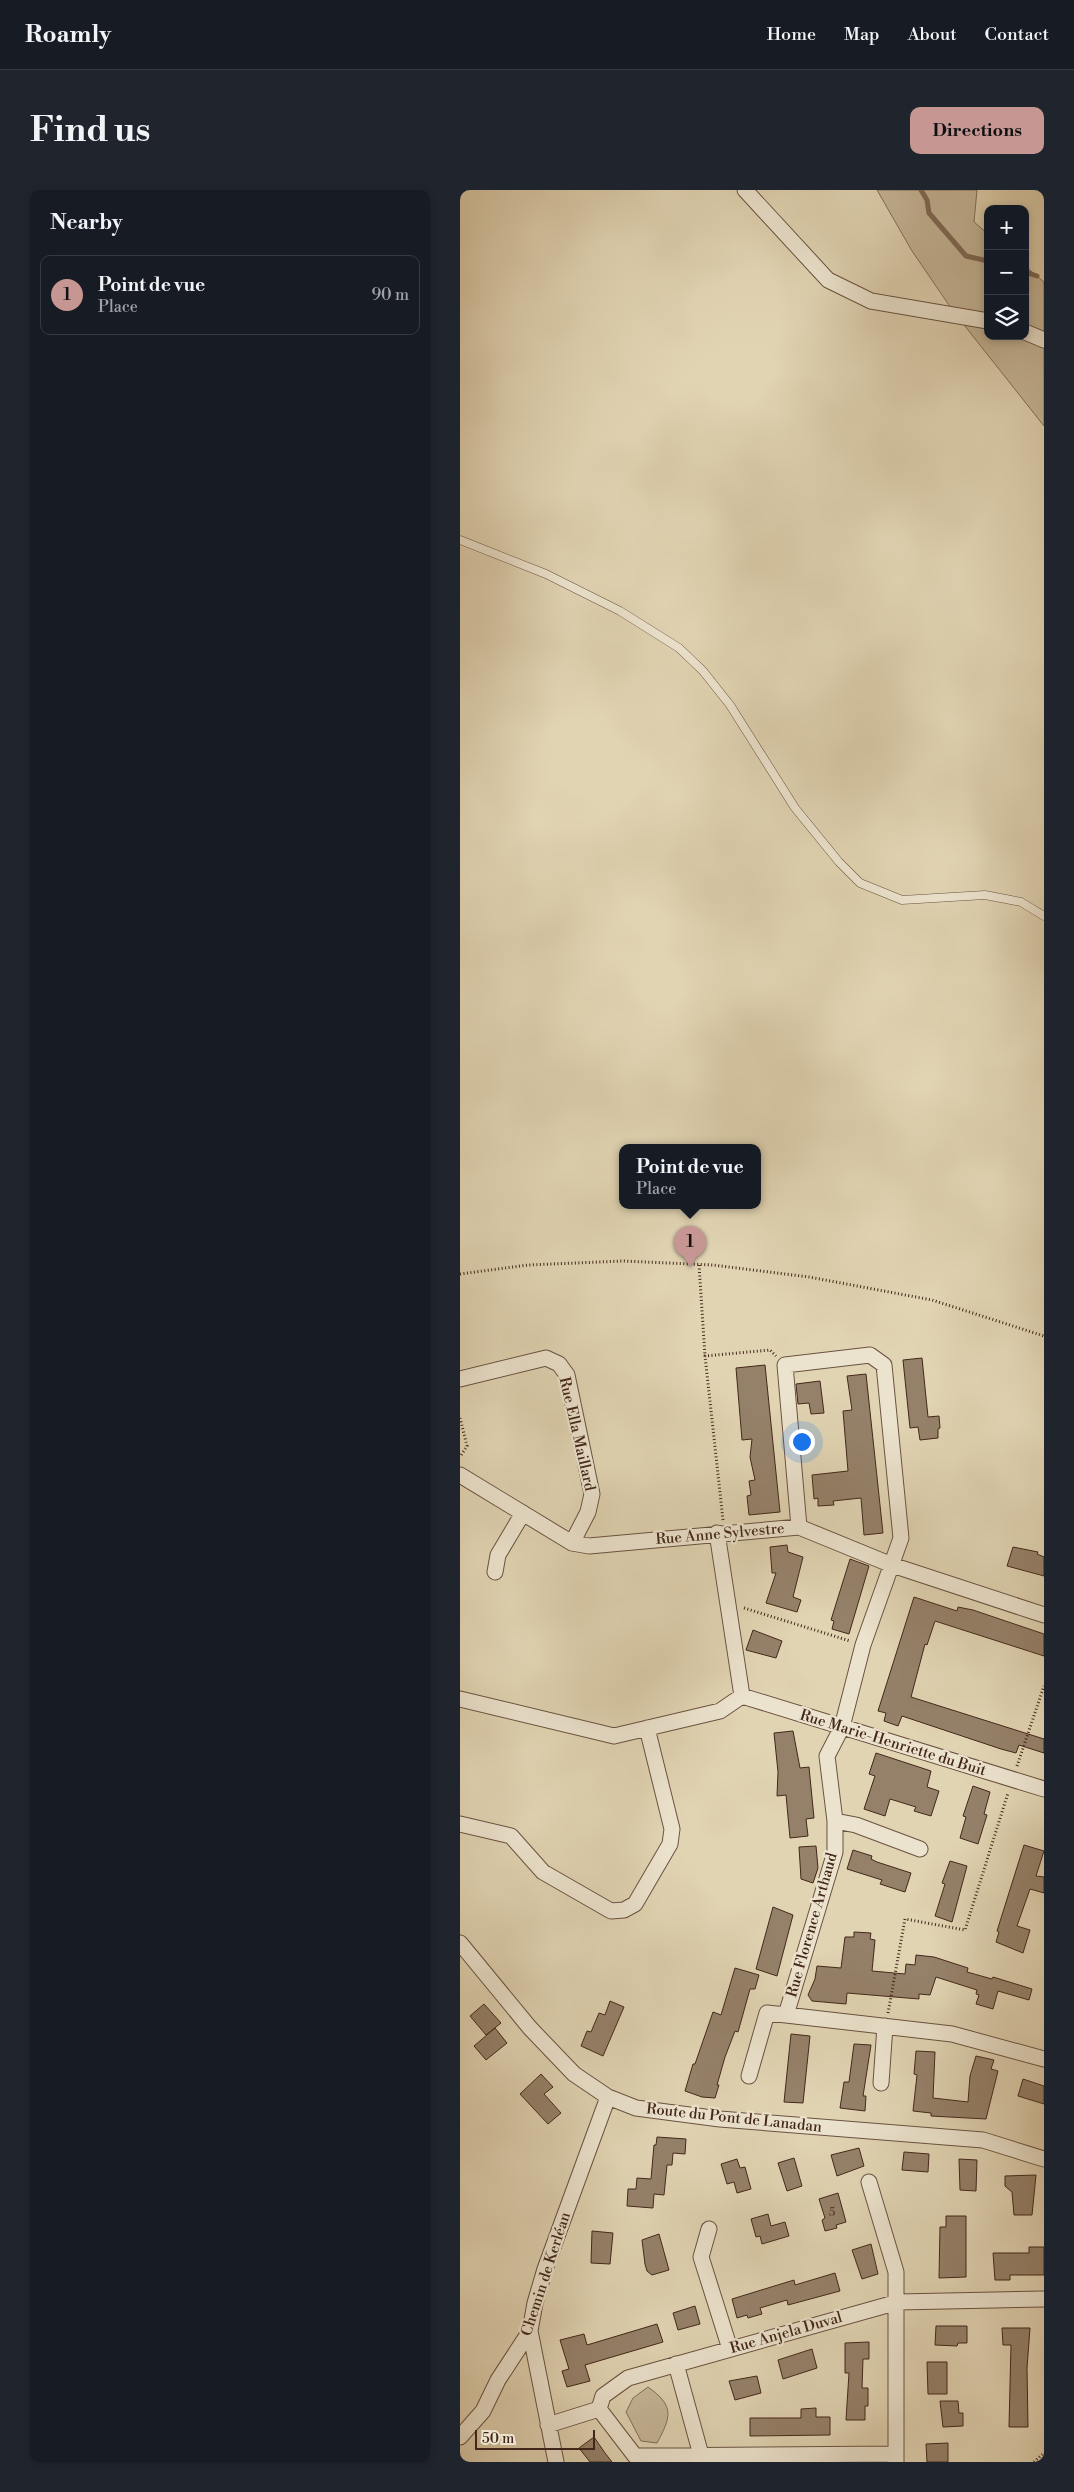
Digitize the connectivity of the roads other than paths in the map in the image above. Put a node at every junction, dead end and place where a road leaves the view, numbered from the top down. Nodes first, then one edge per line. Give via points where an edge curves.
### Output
1 (746, 190) edge
2 (984, 320) edge
3 (1029, 334) edge
4 (1044, 340) edge
5 (460, 540) edge
6 (1044, 916) edge
7 (460, 1378) edge
8 (460, 1475) edge
9 (523, 1513) junction
10 (799, 1527) junction
11 (721, 1533) junction
12 (572, 1543) junction
13 (892, 1566) junction
14 (495, 1572) dead end
15 (1044, 1615) edge
16 (742, 1696) junction
17 (460, 1699) edge
18 (842, 1727) junction
19 (647, 1728) junction
20 (1044, 1789) edge
21 (836, 1821) junction
22 (460, 1824) edge
23 (920, 1849) dead end
24 (460, 1943) edge
25 (786, 2015) junction
26 (885, 2026) junction
27 (1044, 2059) edge
28 (749, 2076) dead end
29 (881, 2083) dead end
30 (608, 2097) junction
31 (1044, 2159) edge
32 (869, 2182) dead end
33 (709, 2229) dead end
34 (1044, 2299) edge
35 (898, 2302) junction
36 (530, 2331) junction
37 (730, 2349) junction
38 (676, 2364) junction
39 (599, 2409) junction
40 (548, 2425) junction
41 (460, 2437) edge
42 (701, 2454) junction
43 (896, 2458) edge
44 (556, 2462) edge

1 - 2 street via 828,280 871,301
3 - 4 street
5 - 6 lane via 546,574 620,611 679,648 703,671 730,705 795,808 860,883 902,900 985,895 1021,902
7 - 12 street, Rue Ella Maillard via 546,1358 559,1364 566,1375 592,1494 588,1512
8 - 9 street, Rue Anne Sylvestre
9 - 12 street, Rue Anne Sylvestre
9 - 14 street via 498,1555
10 - 11 street, Rue Anne Sylvestre
10 - 13 street, Rue Anne Sylvestre
10 - 13 street, Rue Florence Arthaud via 785,1365 870,1355 884,1365 901,1538
11 - 12 street, Rue Anne Sylvestre via 589,1546
11 - 16 street
13 - 15 street, Rue Anne Sylvestre
13 - 18 street, Rue Florence Arthaud via 863,1645
16 - 18 street, Rue Marie-Henriette du Buit
16 - 19 street via 720,1711
17 - 19 street via 614,1736
18 - 20 street, Rue Marie-Henriette du Buit
18 - 21 street, Rue Florence Arthaud via 828,1756
19 - 22 street via 672,1829 670,1844 635,1904 624,1910 611,1910 543,1872 511,1836
21 - 23 street via 856,1825
21 - 25 street, Rue Florence Arthaud via 835,1852
24 - 30 street, Route du Pont de Lanadan via 530,2028 574,2074
25 - 26 street, Rue Florence Arthaud
25 - 28 street via 767,2013
26 - 27 street, Rue Florence Arthaud via 952,2034
26 - 29 street
30 - 31 street, Route du Pont de Lanadan via 636,2108 720,2119 983,2140
30 - 36 street, Chemin de Kerléan via 546,2269
32 - 35 street via 896,2272
33 - 37 street via 701,2257
34 - 35 street, Rue Anjela Duval
35 - 37 street, Rue Anjela Duval
35 - 43 street
36 - 40 street
36 - 41 street, Chemin de Kerléan via 482,2411
37 - 38 street, Rue Anjela Duval
38 - 39 street, Rue Anjela Duval via 628,2378 604,2396
38 - 42 street
39 - 40 street
39 - 42 street via 635,2456
40 - 44 street
42 - 43 street

